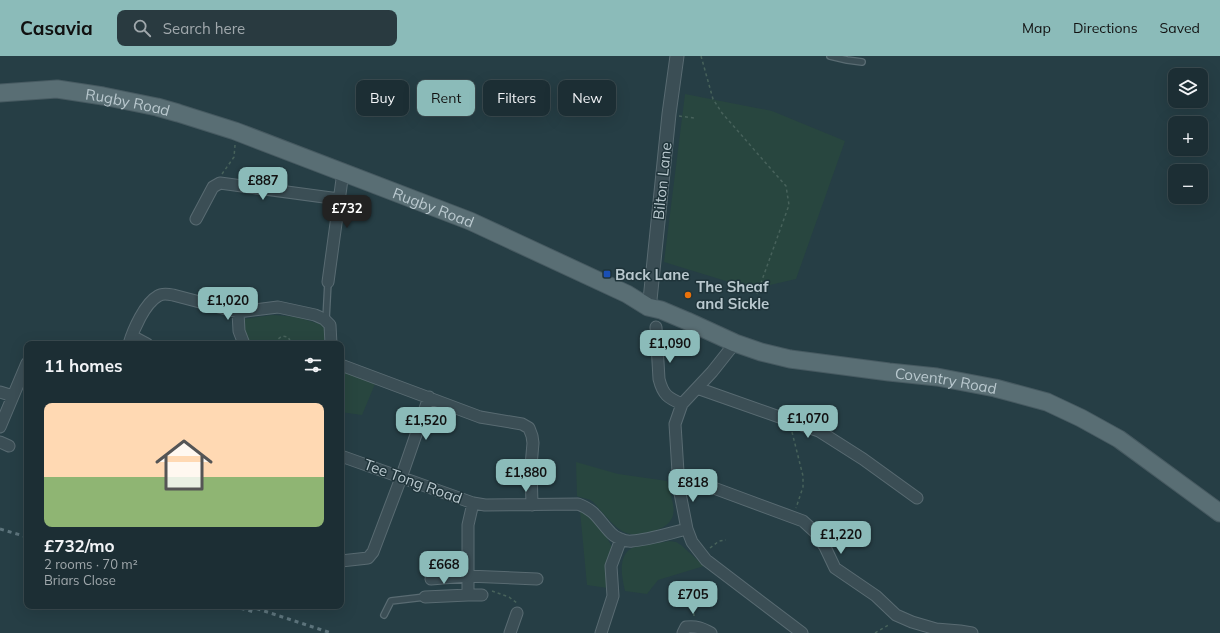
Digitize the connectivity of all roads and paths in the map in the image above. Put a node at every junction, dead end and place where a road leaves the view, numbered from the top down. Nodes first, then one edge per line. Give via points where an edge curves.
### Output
1 (677, 56) edge
2 (701, 56) edge
3 (830, 56) edge
4 (862, 62) dead end
5 (0, 93) edge
6 (669, 114) junction
7 (694, 118) dead end
8 (235, 140) dead end
9 (343, 172) junction
10 (213, 187) junction
11 (339, 199) junction
12 (196, 219) dead end
13 (328, 282) joint
14 (757, 294) dead end
15 (648, 307) junction
16 (238, 312) junction
17 (326, 320) junction
18 (656, 327) dead end
19 (130, 340) edge
20 (243, 341) edge
21 (277, 341) edge
22 (290, 341) edge
23 (331, 341) edge
24 (735, 343) junction
25 (344, 366) edge
26 (24, 370) edge
27 (696, 388) junction
28 (0, 392) edge
29 (13, 396) junction
30 (429, 397) junction
31 (682, 404) junction
32 (788, 419) junction
33 (0, 427) edge
34 (344, 457) edge
35 (401, 478) junction
36 (703, 484) dead end
37 (917, 498) dead end
38 (473, 503) junction
39 (532, 505) junction
40 (1220, 513) edge
41 (793, 518) junction
42 (686, 529) junction
43 (621, 539) junction
44 (726, 540) dead end
45 (713, 547) dead end
46 (344, 561) edge
47 (467, 576) junction
48 (430, 579) dead end
49 (537, 579) dead end
50 (696, 583) dead end
51 (486, 593) joint
52 (468, 595) junction
53 (425, 597) joint
54 (517, 613) joint
55 (896, 615) junction
56 (384, 616) dead end
57 (694, 626) junction
58 (512, 632) edge
59 (960, 632) edge
60 (601, 633) edge
61 (683, 633) edge
62 (711, 633) edge
63 (802, 633) edge
64 (875, 633) edge
65 (972, 633) edge

1 - 6 street, Bilton Lane
2 - 14 path via 713,100 786,186 789,205
3 - 4 lane
5 - 9 main road, Rugby Road via 57,89 157,107
6 - 7 path
6 - 15 street, Bilton Lane
8 - 10 path via 234,157
9 - 11 street
9 - 15 main road, Rugby Road via 470,221 627,294
10 - 11 street via 220,183
10 - 12 street
11 - 13 street
13 - 17 lane
15 - 24 main road, Coventry Road
16 - 17 street via 278,307
16 - 19 street via 173,295 159,295 150,303 137,323
16 - 20 street via 239,331
17 - 23 street via 330,325
18 - 31 street via 661,387 670,399
21 - 22 path via 282,336 288,337
24 - 27 street
24 - 40 main road, Coventry Road via 790,358 937,377 1047,402 1119,439
25 - 30 street
26 - 29 street
27 - 31 street
27 - 32 street
28 - 29 street
29 - 33 street
30 - 35 street
30 - 39 street via 480,417 522,424 529,428 533,443
31 - 42 street via 675,424 679,488
32 - 37 street via 819,431 864,459
32 - 41 path via 803,476 803,488
34 - 35 street, Tee Tong Road
35 - 38 street, Tee Tong Road
35 - 46 street via 373,552 368,558
36 - 41 street
38 - 39 street, Tee Tong Road
38 - 47 street via 468,525
39 - 43 street, Tee Tong Road via 578,504 595,513 611,533
41 - 55 street via 803,521 815,532 835,568 876,596
42 - 43 street via 631,541
42 - 63 street via 692,542 706,560
43 - 60 street via 611,566 613,596
44 - 45 path via 719,541
47 - 48 street
47 - 49 street
47 - 52 street
50 - 57 path via 692,594
51 - 52 street
51 - 54 path via 510,596 517,602
52 - 53 street
53 - 56 lane via 391,601
54 - 58 street
55 - 59 street via 936,629
55 - 64 path via 889,626
57 - 61 street via 686,627
57 - 62 street
59 - 65 street

